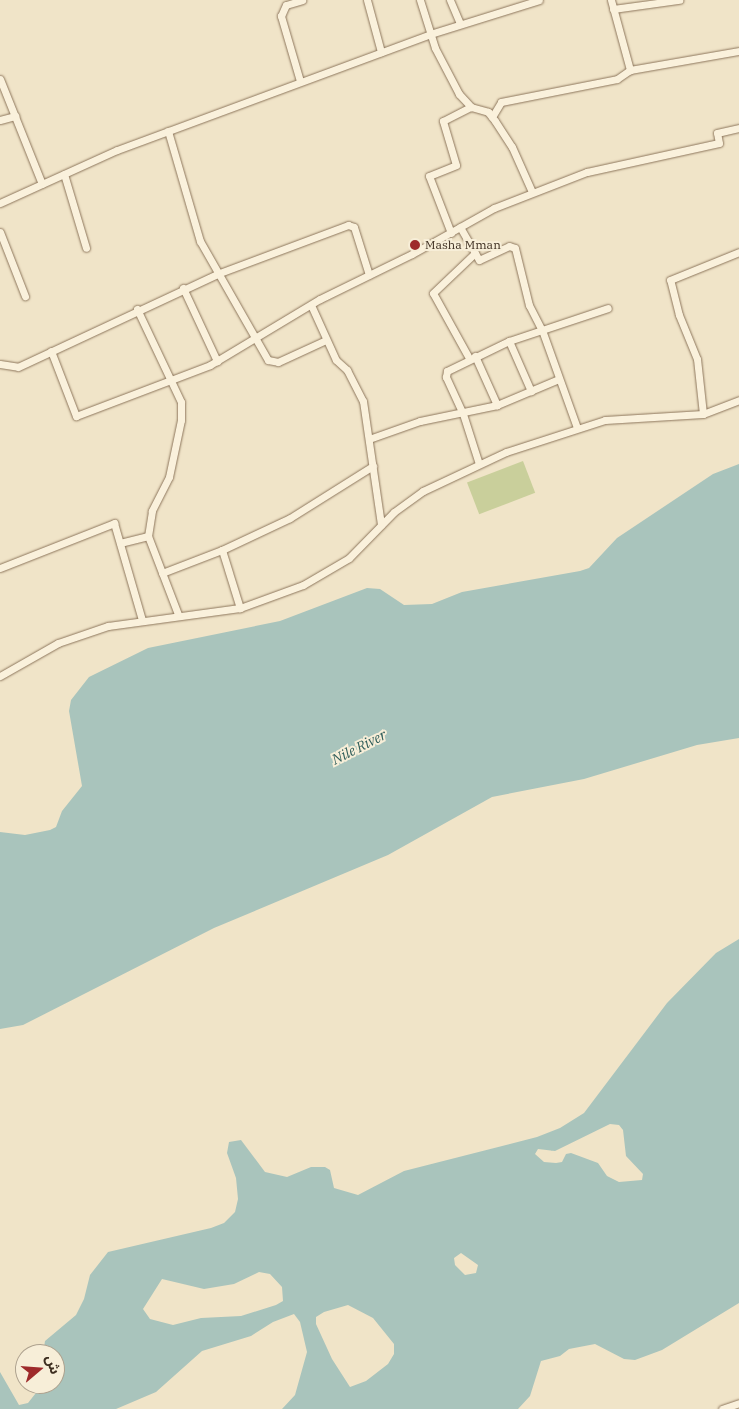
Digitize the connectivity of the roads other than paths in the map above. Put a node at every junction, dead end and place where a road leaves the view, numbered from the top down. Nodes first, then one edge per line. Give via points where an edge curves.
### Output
1 (302, 0) edge
2 (367, 0) edge
3 (420, 0) edge
4 (450, 0) edge
5 (539, 0) edge
6 (611, 0) edge
7 (678, 0) edge
8 (514, 3) edge
9 (613, 9) junction
10 (460, 24) junction
11 (430, 34) junction
12 (739, 51) edge
13 (381, 52) junction
14 (630, 70) junction
15 (0, 79) edge
16 (300, 81) junction
17 (471, 107) junction
18 (15, 116) junction
19 (492, 117) junction
20 (0, 120) edge
21 (739, 128) edge
22 (168, 131) junction
23 (64, 174) junction
24 (42, 184) junction
25 (532, 192) junction
26 (1, 201) edge
27 (460, 227) junction
28 (0, 232) edge
29 (451, 233) junction
30 (86, 248) dead end
31 (739, 252) edge
32 (475, 253) junction
33 (217, 274) junction
34 (369, 275) junction
35 (183, 288) junction
36 (25, 296) dead end
37 (310, 305) junction
38 (608, 308) dead end
39 (137, 309) junction
40 (542, 330) junction
41 (254, 338) junction
42 (326, 340) junction
43 (509, 341) junction
44 (51, 351) junction
45 (472, 357) junction
46 (217, 361) junction
47 (0, 364) edge
48 (172, 379) junction
49 (559, 379) junction
50 (531, 391) junction
51 (739, 400) edge
52 (497, 405) junction
53 (463, 414) junction
54 (703, 414) junction
55 (577, 428) junction
56 (369, 439) junction
57 (479, 464) junction
58 (373, 466) junction
59 (381, 525) junction
60 (148, 536) junction
61 (120, 543) junction
62 (222, 550) junction
63 (0, 568) edge
64 (162, 573) junction
65 (240, 608) junction
66 (178, 614) junction
67 (142, 620) junction
68 (0, 676) edge
69 (739, 1403) edge
70 (722, 1409) edge

1 - 16 street via 286,5 281,16
2 - 13 street
3 - 11 street
4 - 10 street
5 - 8 street
6 - 9 street
7 - 9 street
8 - 10 street
9 - 14 street
10 - 11 street
11 - 13 street
11 - 17 street via 459,94
12 - 14 street
13 - 16 street
14 - 19 street via 617,79 501,102
15 - 18 street
16 - 22 street
17 - 19 street
17 - 29 street via 444,122 456,165 429,176
18 - 20 street
18 - 24 street
19 - 25 street via 512,147
21 - 25 street via 717,133 719,143 587,172
22 - 23 street
22 - 33 street via 197,234
23 - 24 street
23 - 30 street
24 - 26 street
25 - 27 street via 485,212
27 - 29 street
27 - 32 street
28 - 36 street
29 - 34 street
31 - 54 street via 670,280 679,315 697,359
32 - 40 street via 479,260 509,246 515,248 527,298
32 - 45 street via 433,293
33 - 34 street via 352,224
33 - 35 street
33 - 41 street
34 - 37 street
35 - 39 street
35 - 46 street
37 - 41 street
37 - 42 street
38 - 40 street
39 - 44 street
39 - 48 street
40 - 43 street
40 - 49 street
41 - 42 street via 268,360 273,362
41 - 46 street
42 - 56 street via 363,401
43 - 45 street
43 - 50 street
44 - 47 street via 18,368
44 - 48 street via 76,416
45 - 52 street
45 - 53 street via 446,374
46 - 48 street
48 - 60 street via 181,402 181,420 169,477 152,511
49 - 50 street
49 - 55 street
50 - 52 street
51 - 54 street
52 - 53 street
53 - 56 street via 420,421
53 - 57 street
54 - 55 street via 632,416
55 - 57 street
56 - 58 street
57 - 59 street via 423,491
58 - 59 street
58 - 62 street via 290,518
59 - 65 street via 365,543 327,574 271,599
60 - 61 street
60 - 64 street
61 - 63 street via 114,523
61 - 67 street
62 - 64 street
62 - 65 street
64 - 66 street
65 - 66 street
66 - 67 street
67 - 68 street via 108,626 58,643
69 - 70 street

